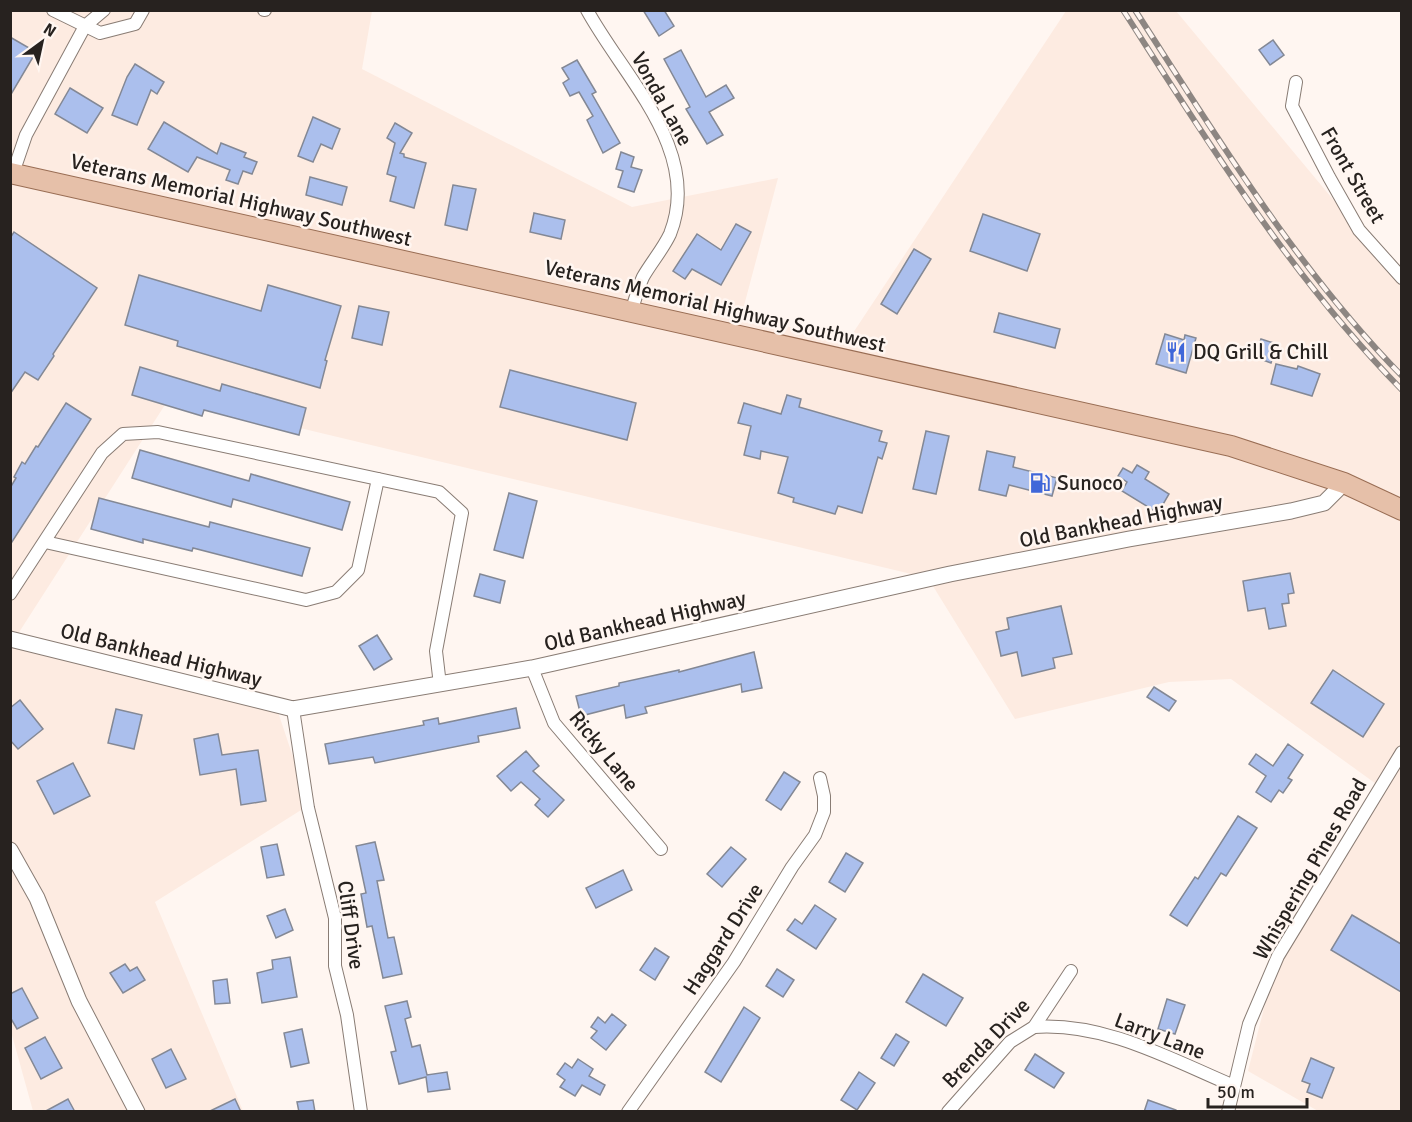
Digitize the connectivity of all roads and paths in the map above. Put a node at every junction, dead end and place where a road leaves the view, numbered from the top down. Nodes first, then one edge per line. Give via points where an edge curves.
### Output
1 (53, 10) edge
2 (104, 10) edge
3 (143, 10) edge
4 (587, 10) edge
5 (85, 26) junction
6 (1296, 82) dead end
7 (12, 173) edge
8 (1401, 275) edge
9 (631, 312) junction
10 (378, 479) junction
11 (1344, 483) junction
12 (1401, 510) edge
13 (45, 542) junction
14 (10, 594) edge
15 (10, 639) edge
16 (532, 669) junction
17 (440, 685) junction
18 (293, 710) junction
19 (1401, 752) edge
20 (820, 778) dead end
21 (661, 849) dead end
22 (10, 850) edge
23 (1071, 971) dead end
24 (1034, 1027) junction
25 (1234, 1086) junction
26 (137, 1112) edge
27 (361, 1112) edge
28 (628, 1112) edge
29 (948, 1112) edge
30 (1228, 1112) edge

1 - 5 street
2 - 5 street
3 - 5 street via 135,24 100,33
4 - 9 street, Vonda Lane via 643,97 671,150 678,177 670,234 642,279
5 - 7 street via 26,135
6 - 8 street, Front Street via 1292,106 1329,177 1359,230
7 - 9 main road, Veterans Memorial Highway Southwest
9 - 11 main road, Veterans Memorial Highway Southwest via 1232,446
10 - 13 street via 158,432 123,434 102,453
10 - 13 street via 358,570 336,592 306,600
10 - 17 street via 439,492 462,513 436,651
11 - 12 main road, Veterans Memorial Highway Southwest
11 - 16 street, Old Bankhead Highway via 1324,503 1291,511 950,574
13 - 14 street
15 - 18 street, Old Bankhead Highway
16 - 17 street, Old Bankhead Highway
16 - 21 street, Ricky Lane via 554,723
17 - 18 street, Old Bankhead Highway
18 - 27 street, Cliff Drive via 308,808 334,918 335,966 347,1015
19 - 25 street, Whispering Pines Road via 1278,956 1249,1024
20 - 28 street, Haggard Drive via 824,812 815,835 734,962
22 - 26 street via 37,898 79,1001
23 - 24 street, Brenda Drive
24 - 25 street, Larry Lane via 1058,1026 1121,1038
24 - 29 street, Brenda Drive via 1010,1042
25 - 30 street, Whispering Pines Road

